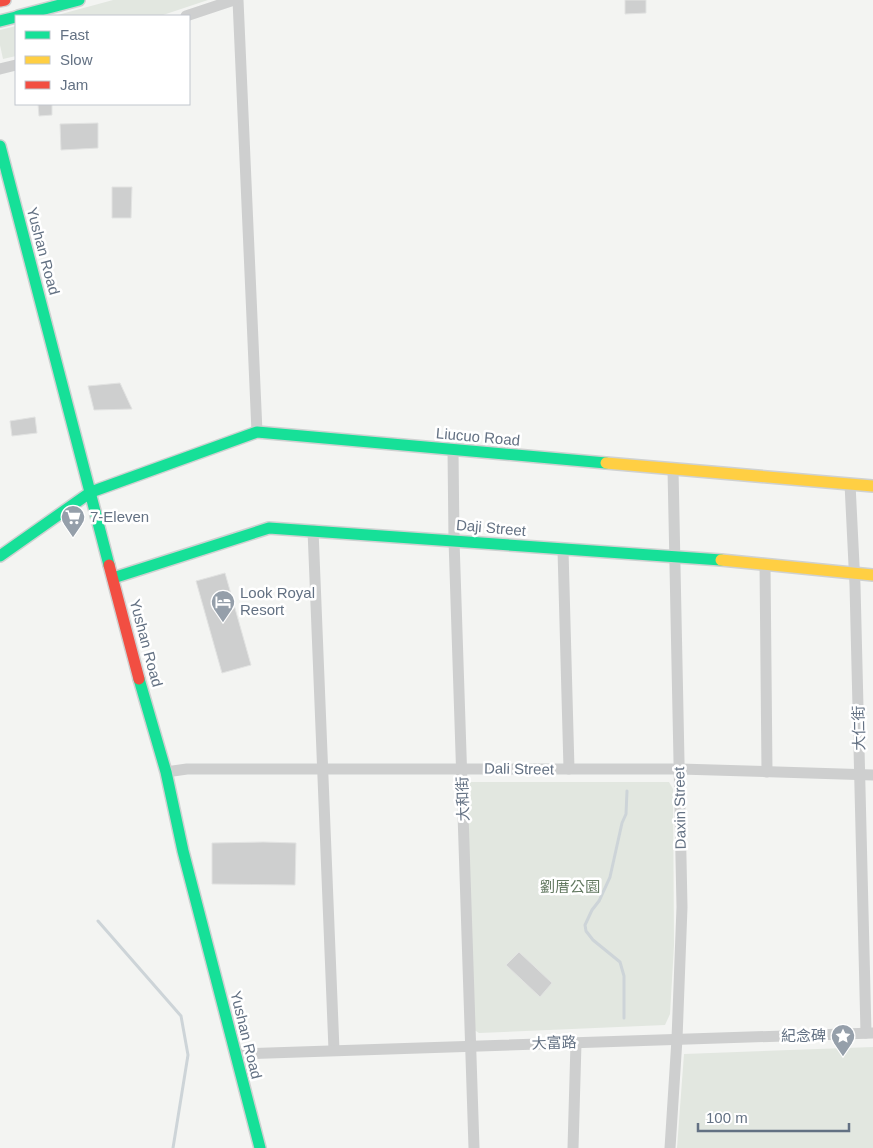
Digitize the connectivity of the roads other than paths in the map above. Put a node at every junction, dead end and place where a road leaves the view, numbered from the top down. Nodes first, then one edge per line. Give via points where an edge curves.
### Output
1 (5, 0) edge
2 (79, 0) edge
3 (234, 0) edge
4 (238, 0) edge
5 (0, 1) edge
6 (24, 15) edge
7 (189, 15) edge
8 (15, 17) edge
9 (0, 21) edge
10 (15, 65) edge
11 (0, 69) edge
12 (0, 146) edge
13 (257, 432) junction
14 (453, 450) junction
15 (673, 469) junction
16 (850, 484) junction
17 (873, 486) edge
18 (91, 492) junction
19 (313, 530) junction
20 (454, 540) junction
21 (563, 550) junction
22 (0, 556) edge
23 (674, 556) junction
24 (765, 564) junction
25 (854, 573) junction
26 (873, 575) edge
27 (113, 578) junction
28 (462, 768) junction
29 (322, 769) junction
30 (568, 769) junction
31 (680, 770) junction
32 (166, 772) junction
33 (767, 772) junction
34 (860, 775) junction
35 (873, 775) edge
36 (868, 876) edge
37 (870, 1033) edge
38 (677, 1039) junction
39 (576, 1043) junction
40 (472, 1046) junction
41 (334, 1050) junction
42 (236, 1054) junction
43 (260, 1148) edge
44 (474, 1148) edge
45 (573, 1148) edge
46 (670, 1148) edge

1 - 5 street
2 - 6 street
3 - 7 street
4 - 13 street
8 - 9 street
10 - 11 street
12 - 18 street, Yushan Road
13 - 14 street, Liucuo Road
13 - 18 street, Liucuo Road
14 - 15 street, Liucuo Road
14 - 20 street, 大和街
15 - 16 street, Liucuo Road
15 - 23 street, Daxin Street
16 - 17 street, Liucuo Road
16 - 25 street, 大仁街
18 - 22 street, Liucuo Road
18 - 27 street, Yushan Road
19 - 20 street, Daji Street
19 - 27 street, Daji Street via 269,528
19 - 29 street
20 - 21 street, Daji Street
20 - 28 street, 大和街
21 - 23 street, Daji Street
21 - 30 street
23 - 24 street, Daji Street
23 - 31 street, Daxin Street
24 - 25 street, Daji Street
24 - 33 street
25 - 26 street, Daji Street
25 - 34 street, 大仁街
27 - 32 street, Yushan Road
28 - 29 street, Dali Street
28 - 30 street, Dali Street
28 - 40 street, 大和街
29 - 32 street, Dali Street via 187,769
29 - 41 street
30 - 31 street, Dali Street
31 - 33 street, Dali Street
31 - 38 street, Daxin Street via 682,907
32 - 42 street, Yushan Road via 183,851
33 - 34 street, Dali Street
34 - 35 street, Dali Street
34 - 36 street, 大仁街
36 - 37 street, 大仁街
37 - 38 street, 大富路
38 - 39 street, 大富路
38 - 46 street, Daxin Street
39 - 40 street, 大富路
39 - 45 street
40 - 41 street, 大富路
40 - 44 street, 大和街
41 - 42 street, 大富路
42 - 43 street, Yushan Road

